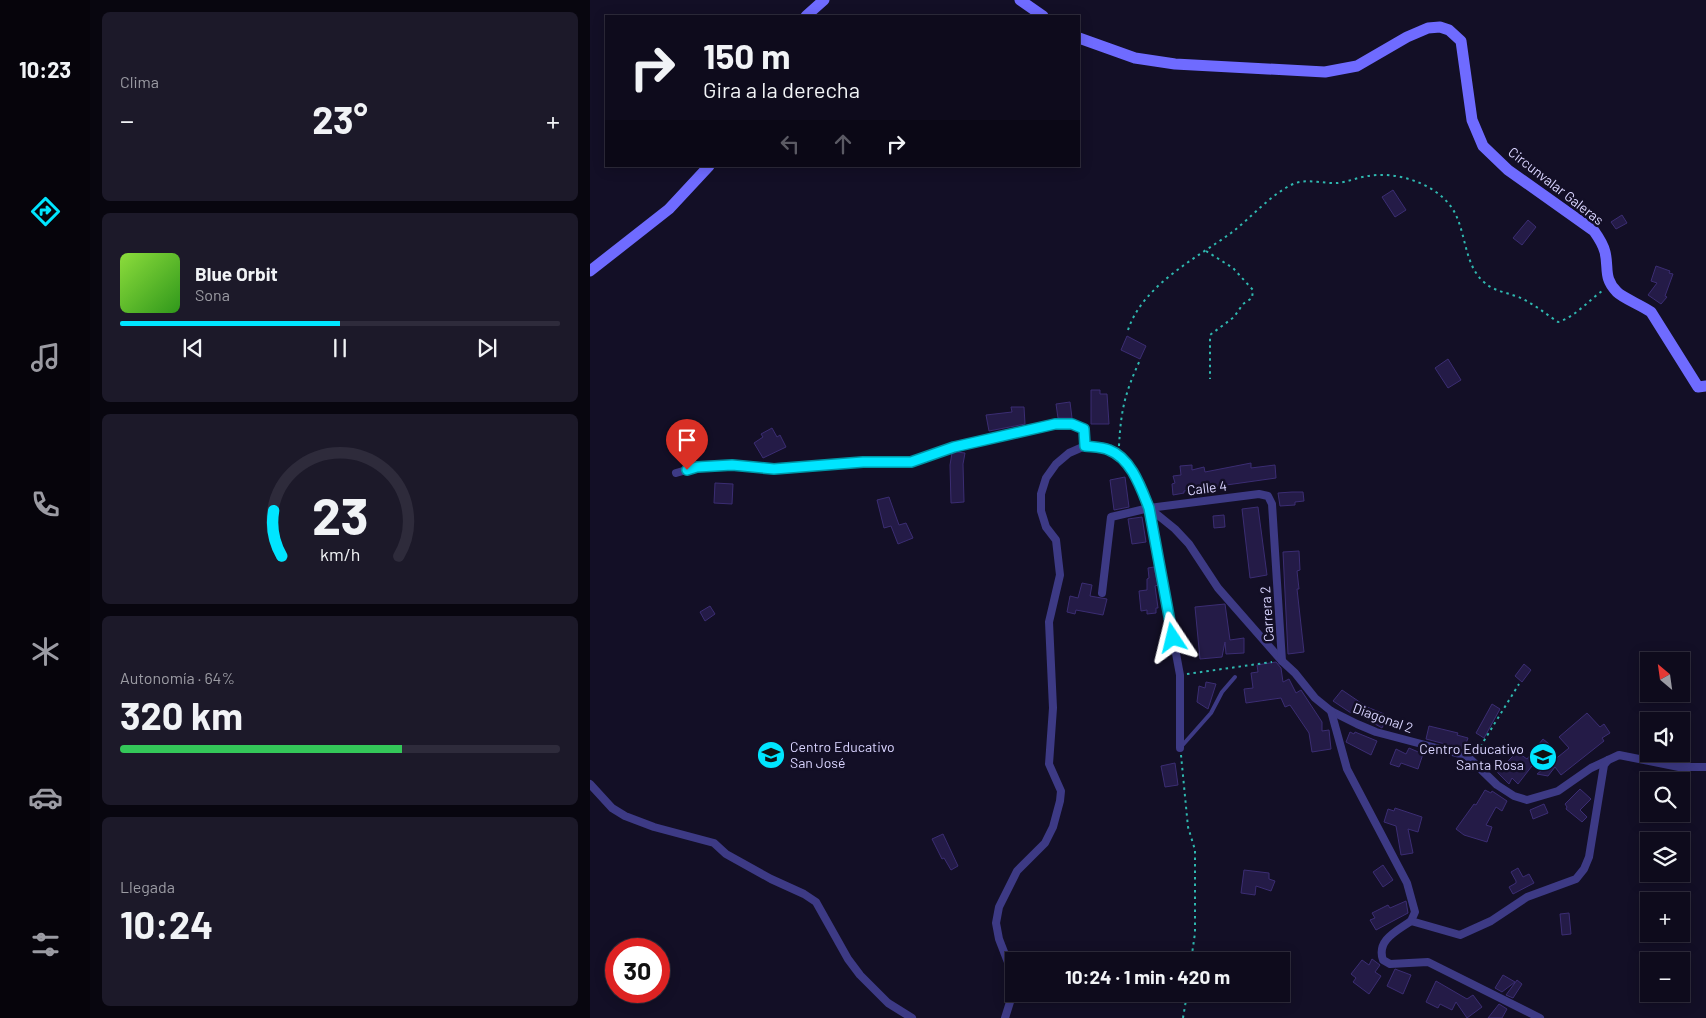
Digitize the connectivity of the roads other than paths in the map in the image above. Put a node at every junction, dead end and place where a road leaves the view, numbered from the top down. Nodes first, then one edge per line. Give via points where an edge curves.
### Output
1 (824, 0) edge
2 (1020, 0) edge
3 (807, 15) edge
4 (1042, 15) edge
5 (1080, 38) edge
6 (709, 167) edge
7 (590, 272) edge
8 (1706, 386) edge
9 (1085, 446) junction
10 (676, 473) dead end
11 (1268, 496) joint
12 (1149, 508) junction
13 (1102, 593) dead end
14 (1282, 661) junction
15 (1235, 677) dead end
16 (1331, 711) junction
17 (1180, 748) joint
18 (1610, 758) junction
19 (1706, 767) edge
20 (590, 784) edge
21 (1411, 921) junction
22 (912, 1018) edge
23 (1006, 1018) edge
24 (1540, 1018) edge

1 - 3 main road
2 - 4 main road
5 - 8 main road, Circunvalar Galeras via 1135,58 1175,64 1325,72 1356,66 1428,28 1449,30 1461,41 1472,120 1483,146 1508,170 1594,231 1605,254 1610,284 1618,294 1650,312 1698,387
6 - 7 main road via 669,209
9 - 10 street via 1084,429 1072,424 1055,424 954,447 911,462 774,469 697,467
9 - 12 street via 1110,450 1119,455 1130,467
9 - 23 street via 1056,464 1046,478 1041,494 1046,527 1056,540 1060,575 1048,622 1053,708 1049,764 1061,790 1046,843 1017,871 999,907 996,923 999,939 1011,970
11 - 12 street, Calle 4 via 1258,494
11 - 14 street, Carrera 2 via 1272,504
12 - 13 street, Calle 4 via 1111,517
12 - 14 street via 1175,529 1218,588
12 - 17 street via 1180,675
14 - 16 street, Carrera 2
15 - 17 lane via 1211,713
16 - 18 street, Diagonal 2 via 1376,732 1467,756 1497,785 1527,800 1558,791
16 - 21 street via 1347,769 1407,883 1415,912
18 - 19 street via 1629,756 1679,766
18 - 21 street via 1604,765 1589,857 1576,879 1527,897 1491,921 1460,935
20 - 22 street via 612,808 625,816 714,843 726,854 816,902 860,975 888,1003
21 - 24 street via 1386,939 1380,953 1383,960 1390,964 1428,962

